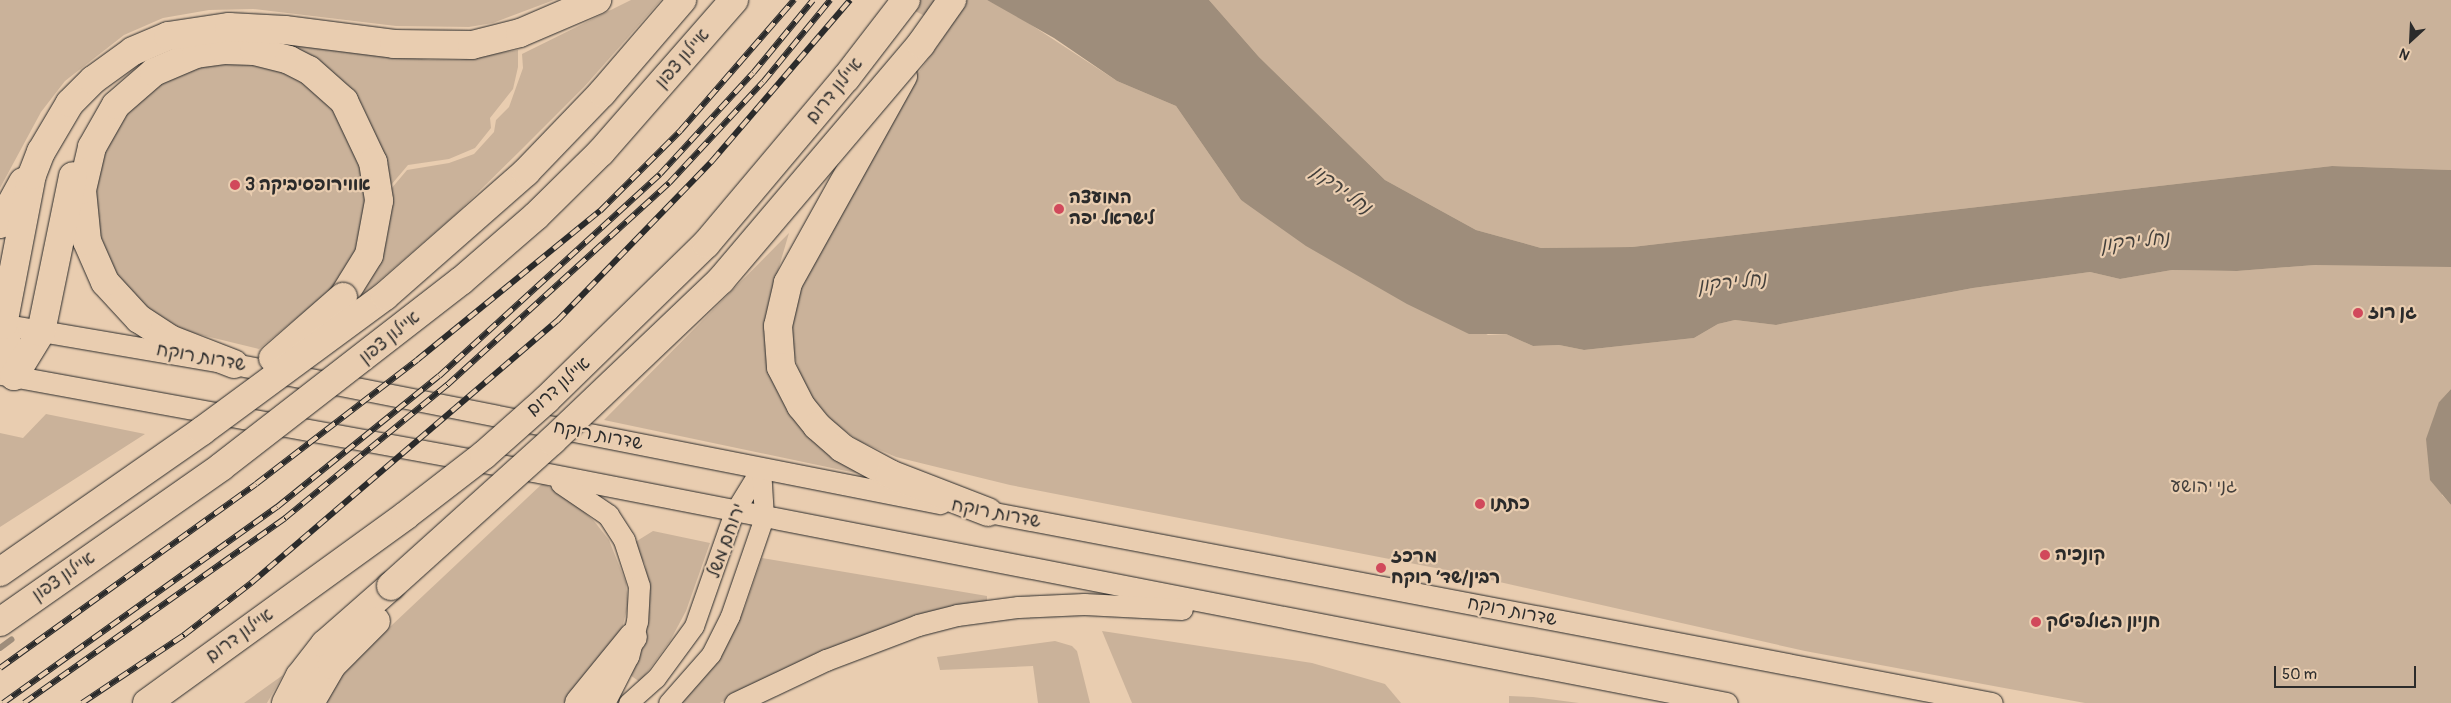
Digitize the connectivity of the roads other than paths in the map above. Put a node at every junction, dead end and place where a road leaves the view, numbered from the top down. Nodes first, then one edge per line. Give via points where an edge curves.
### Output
1 (596, 0) edge
2 (682, 0) edge
3 (734, 0) edge
4 (906, 0) edge
5 (952, 0) edge
6 (921, 44) junction
7 (154, 72) junction
8 (49, 135) junction
9 (0, 224) edge
10 (1, 325) edge
11 (41, 332) junction
12 (234, 364) junction
13 (7, 375) edge
14 (761, 468) junction
15 (533, 471) junction
16 (129, 482) junction
17 (103, 499) junction
18 (734, 512) junction
19 (988, 512) junction
20 (764, 517) junction
21 (0, 558) edge
22 (0, 572) edge
23 (397, 590) junction
24 (1260, 612) junction
25 (0, 622) edge
26 (634, 637) junction
27 (147, 703) edge
28 (286, 703) edge
29 (310, 703) edge
30 (579, 703) edge
31 (604, 703) edge
32 (628, 703) edge
33 (668, 703) edge
34 (735, 703) edge
35 (1727, 703) edge
36 (1992, 703) edge

1 - 8 highway via 520,33 472,45 438,47 252,27 211,28 168,36 133,51 92,80 70,103
2 - 16 highway, bridge via 565,132 439,250 332,336
3 - 25 highway, איילון צפון, bridge via 601,152 536,216 461,281 221,467
4 - 27 highway, איילון דרום, bridge via 846,78 706,244 547,399 484,455 405,516
5 - 6 highway, bridge
6 - 19 highway, bridge via 788,282 777,340 784,376 801,406 828,436 858,458 914,484
6 - 23 highway, bridge via 721,280
7 - 11 highway via 107,107 85,144 64,206
7 - 12 highway via 116,105 92,147 83,183 85,233 99,272 132,313 170,339
7 - 16 highway, bridge via 179,60 210,52 263,52 309,70 344,101 374,162 379,201 369,255 343,296
8 - 9 highway
8 - 10 highway via 32,175
10 - 11 main road, שדרות רוקח
10 - 13 highway
11 - 12 main road, שדרות רוקח
11 - 13 highway
12 - 14 main road, שדרות רוקח
13 - 15 main road
14 - 18 street, ירוחם משל
14 - 19 main road, שדרות רוקח
14 - 20 street, ירוחם משל
15 - 18 main road
15 - 26 main road via 582,494 608,515 617,527 634,566 638,586
16 - 17 highway, bridge
17 - 21 highway, bridge
17 - 22 highway, bridge
18 - 20 main road
18 - 32 street, ירוחם משל via 694,626 656,678
19 - 36 main road, שדרות רוקח
20 - 24 main road
20 - 33 street, ירוחם משל via 733,608 711,654
23 - 28 highway via 325,644 300,676
23 - 29 highway via 332,665
24 - 34 main road via 1084,604 1018,606 957,615 918,625 826,660
24 - 35 main road
26 - 30 highway
26 - 31 main road via 622,673

